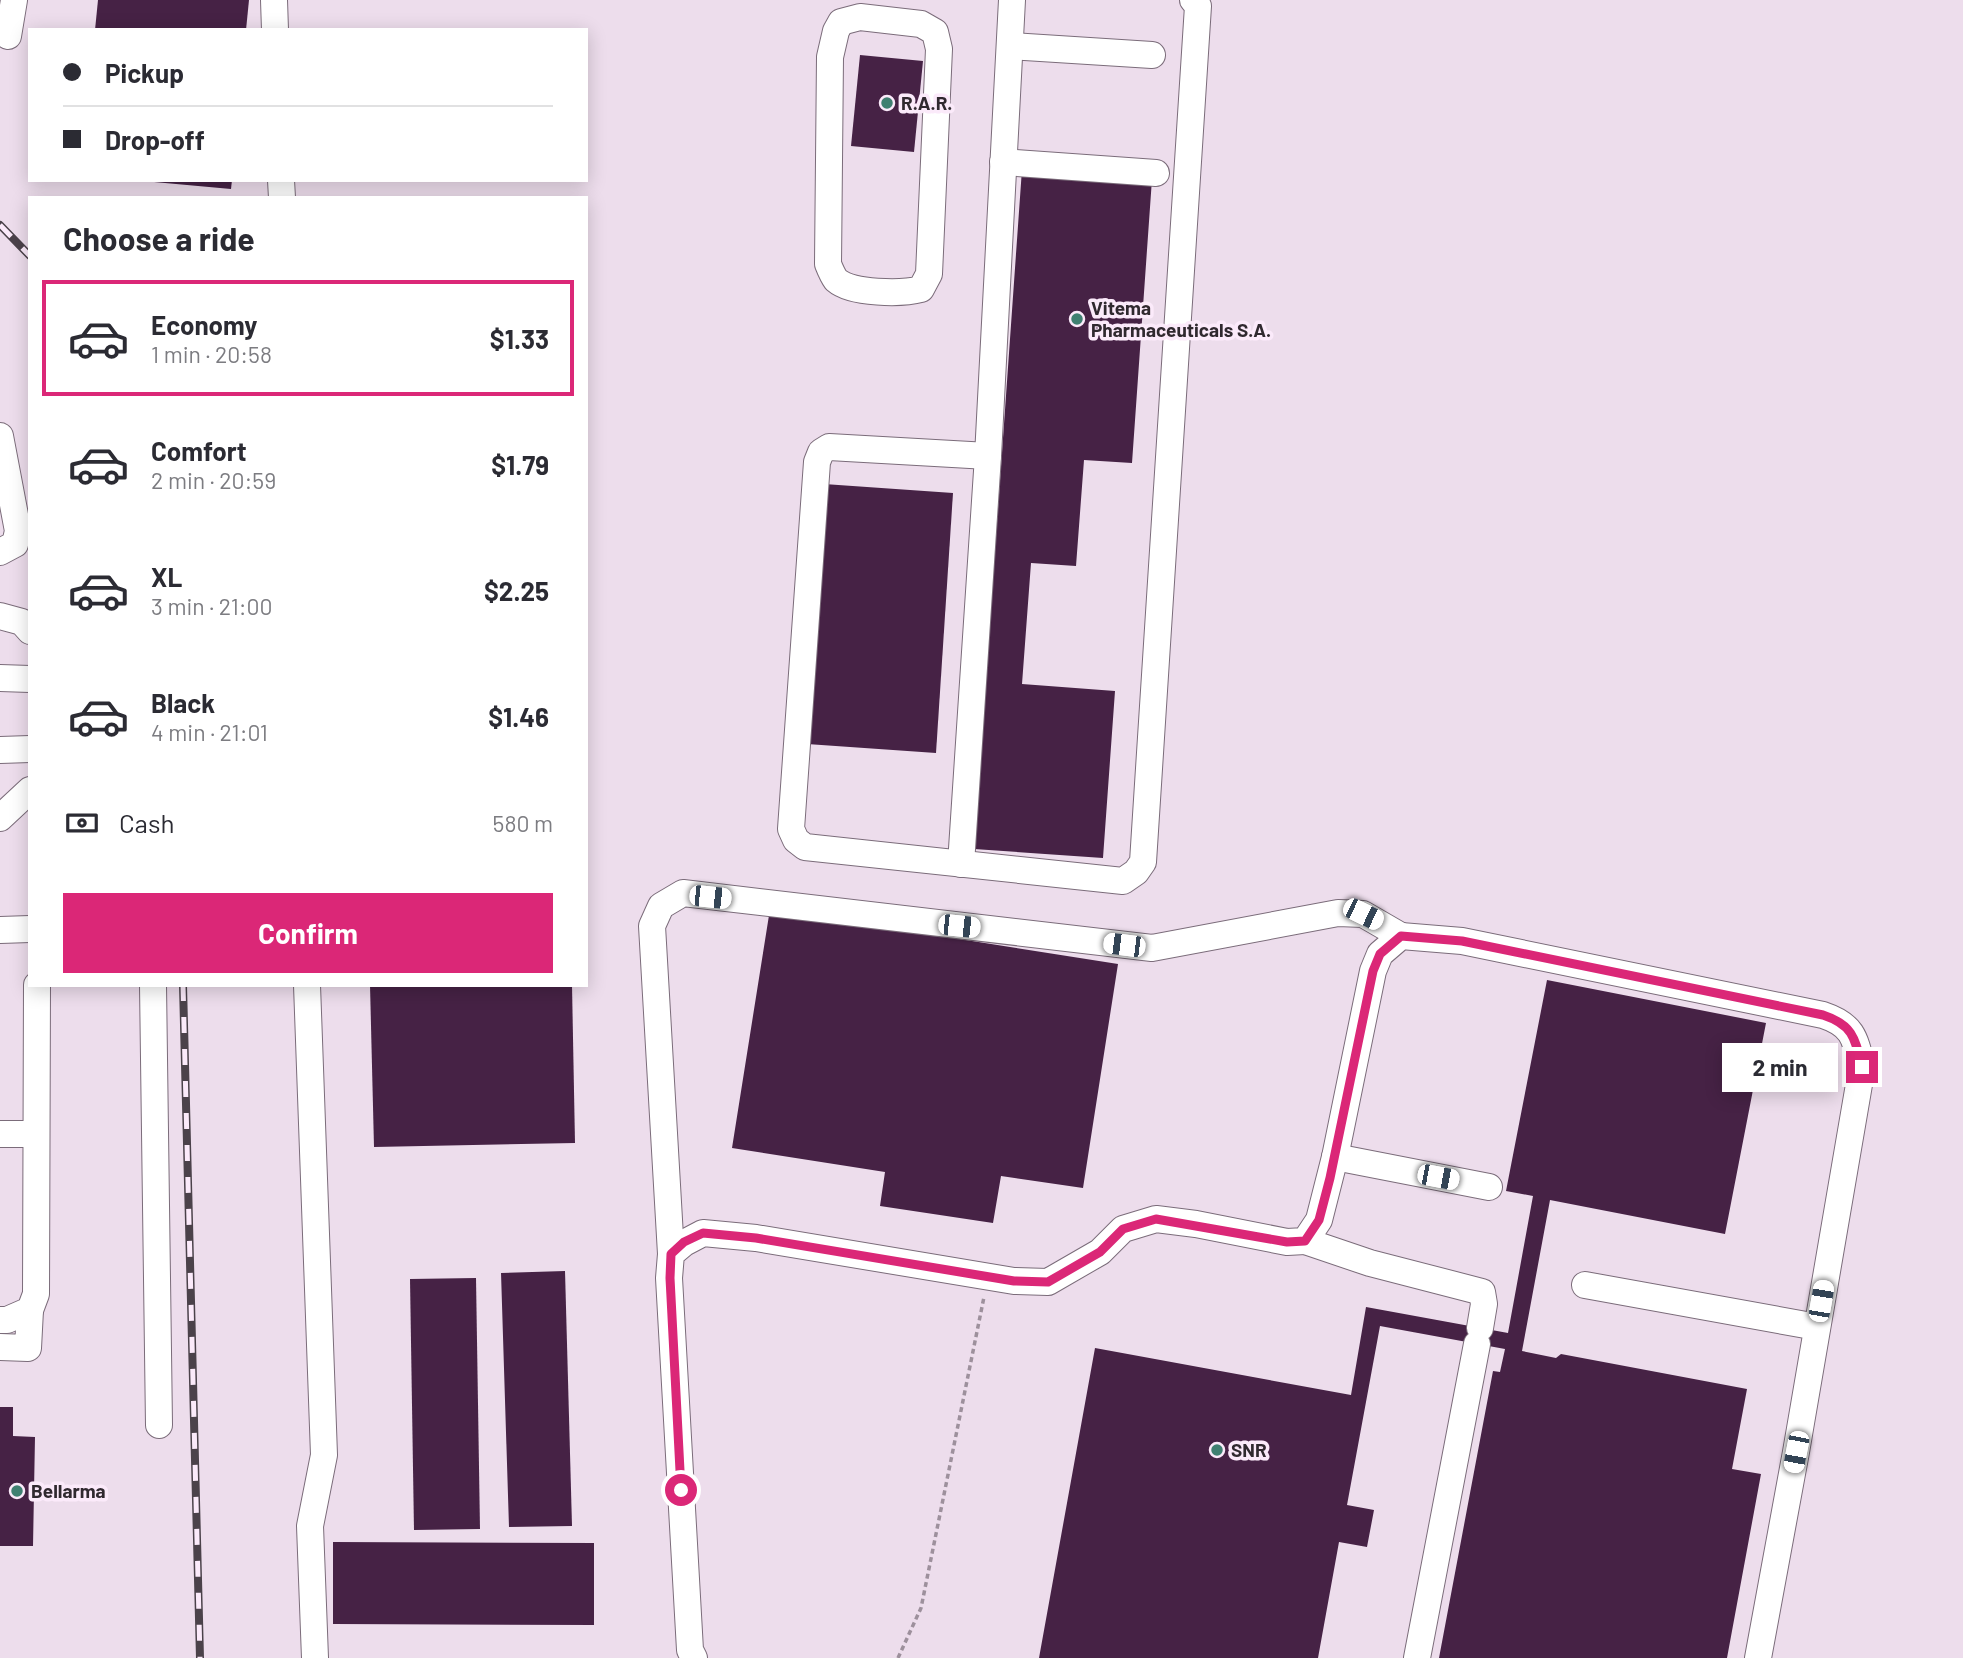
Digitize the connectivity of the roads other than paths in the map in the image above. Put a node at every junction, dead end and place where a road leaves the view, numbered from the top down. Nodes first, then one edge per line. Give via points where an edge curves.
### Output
1 (14, 0) edge
2 (274, 0) edge
3 (1012, 0) edge
4 (1193, 0) edge
5 (860, 9) edge
6 (275, 28) edge
7 (8, 36) dead end
8 (1010, 46) junction
9 (1152, 55) dead end
10 (1003, 162) junction
11 (1156, 173) dead end
12 (0, 436) edge
13 (988, 456) junction
14 (0, 552) edge
15 (0, 616) edge
16 (28, 629) edge
17 (0, 678) edge
18 (28, 679) edge
19 (28, 749) edge
20 (0, 750) edge
21 (28, 792) edge
22 (0, 818) edge
23 (961, 864) junction
24 (28, 929) edge
25 (0, 930) edge
26 (1401, 936) junction
27 (37, 987) edge
28 (153, 987) edge
29 (307, 987) edge
30 (0, 1134) edge
31 (36, 1134) junction
32 (1335, 1157) junction
33 (1489, 1187) dead end
34 (1305, 1241) junction
35 (671, 1254) junction
36 (1585, 1285) dead end
37 (30, 1310) junction
38 (0, 1320) edge
39 (1817, 1327) junction
40 (0, 1347) edge
41 (159, 1425) dead end
42 (315, 1658) edge
43 (694, 1658) edge
44 (1417, 1658) edge
45 (1758, 1658) edge

1 - 7 street
2 - 6 street
3 - 8 street
4 - 23 street via 1198,6 1143,862 1123,881
5 - 5 street via 836,31 830,57 828,264 836,279 851,287 906,293 921,289 929,274 939,49 935,32 922,24
8 - 9 street
8 - 10 street
10 - 11 street
10 - 13 street
12 - 14 street via 18,531 15,544
13 - 23 street
13 - 23 street via 829,447 821,452 791,829 805,847
15 - 16 street via 22,622
17 - 18 street
19 - 20 street
21 - 22 street
24 - 25 street
26 - 32 street via 1380,954 1373,971
26 - 35 street via 1363,914 1338,913 1152,948 683,893 661,906 652,926
26 - 39 street via 1462,941 1839,1020 1854,1036 1862,1067
27 - 31 street
28 - 41 street
29 - 42 street via 324,1455 310,1526
30 - 31 street
31 - 37 street via 36,1294
32 - 33 street
32 - 34 street via 1319,1220
34 - 35 street via 1287,1242 1156,1219 1123,1229 1100,1252 1048,1282 1014,1281 703,1233
34 - 44 street via 1482,1292 1484,1304
35 - 43 street via 689,1636
36 - 39 street
37 - 38 street
37 - 40 street via 28,1348
39 - 45 street

